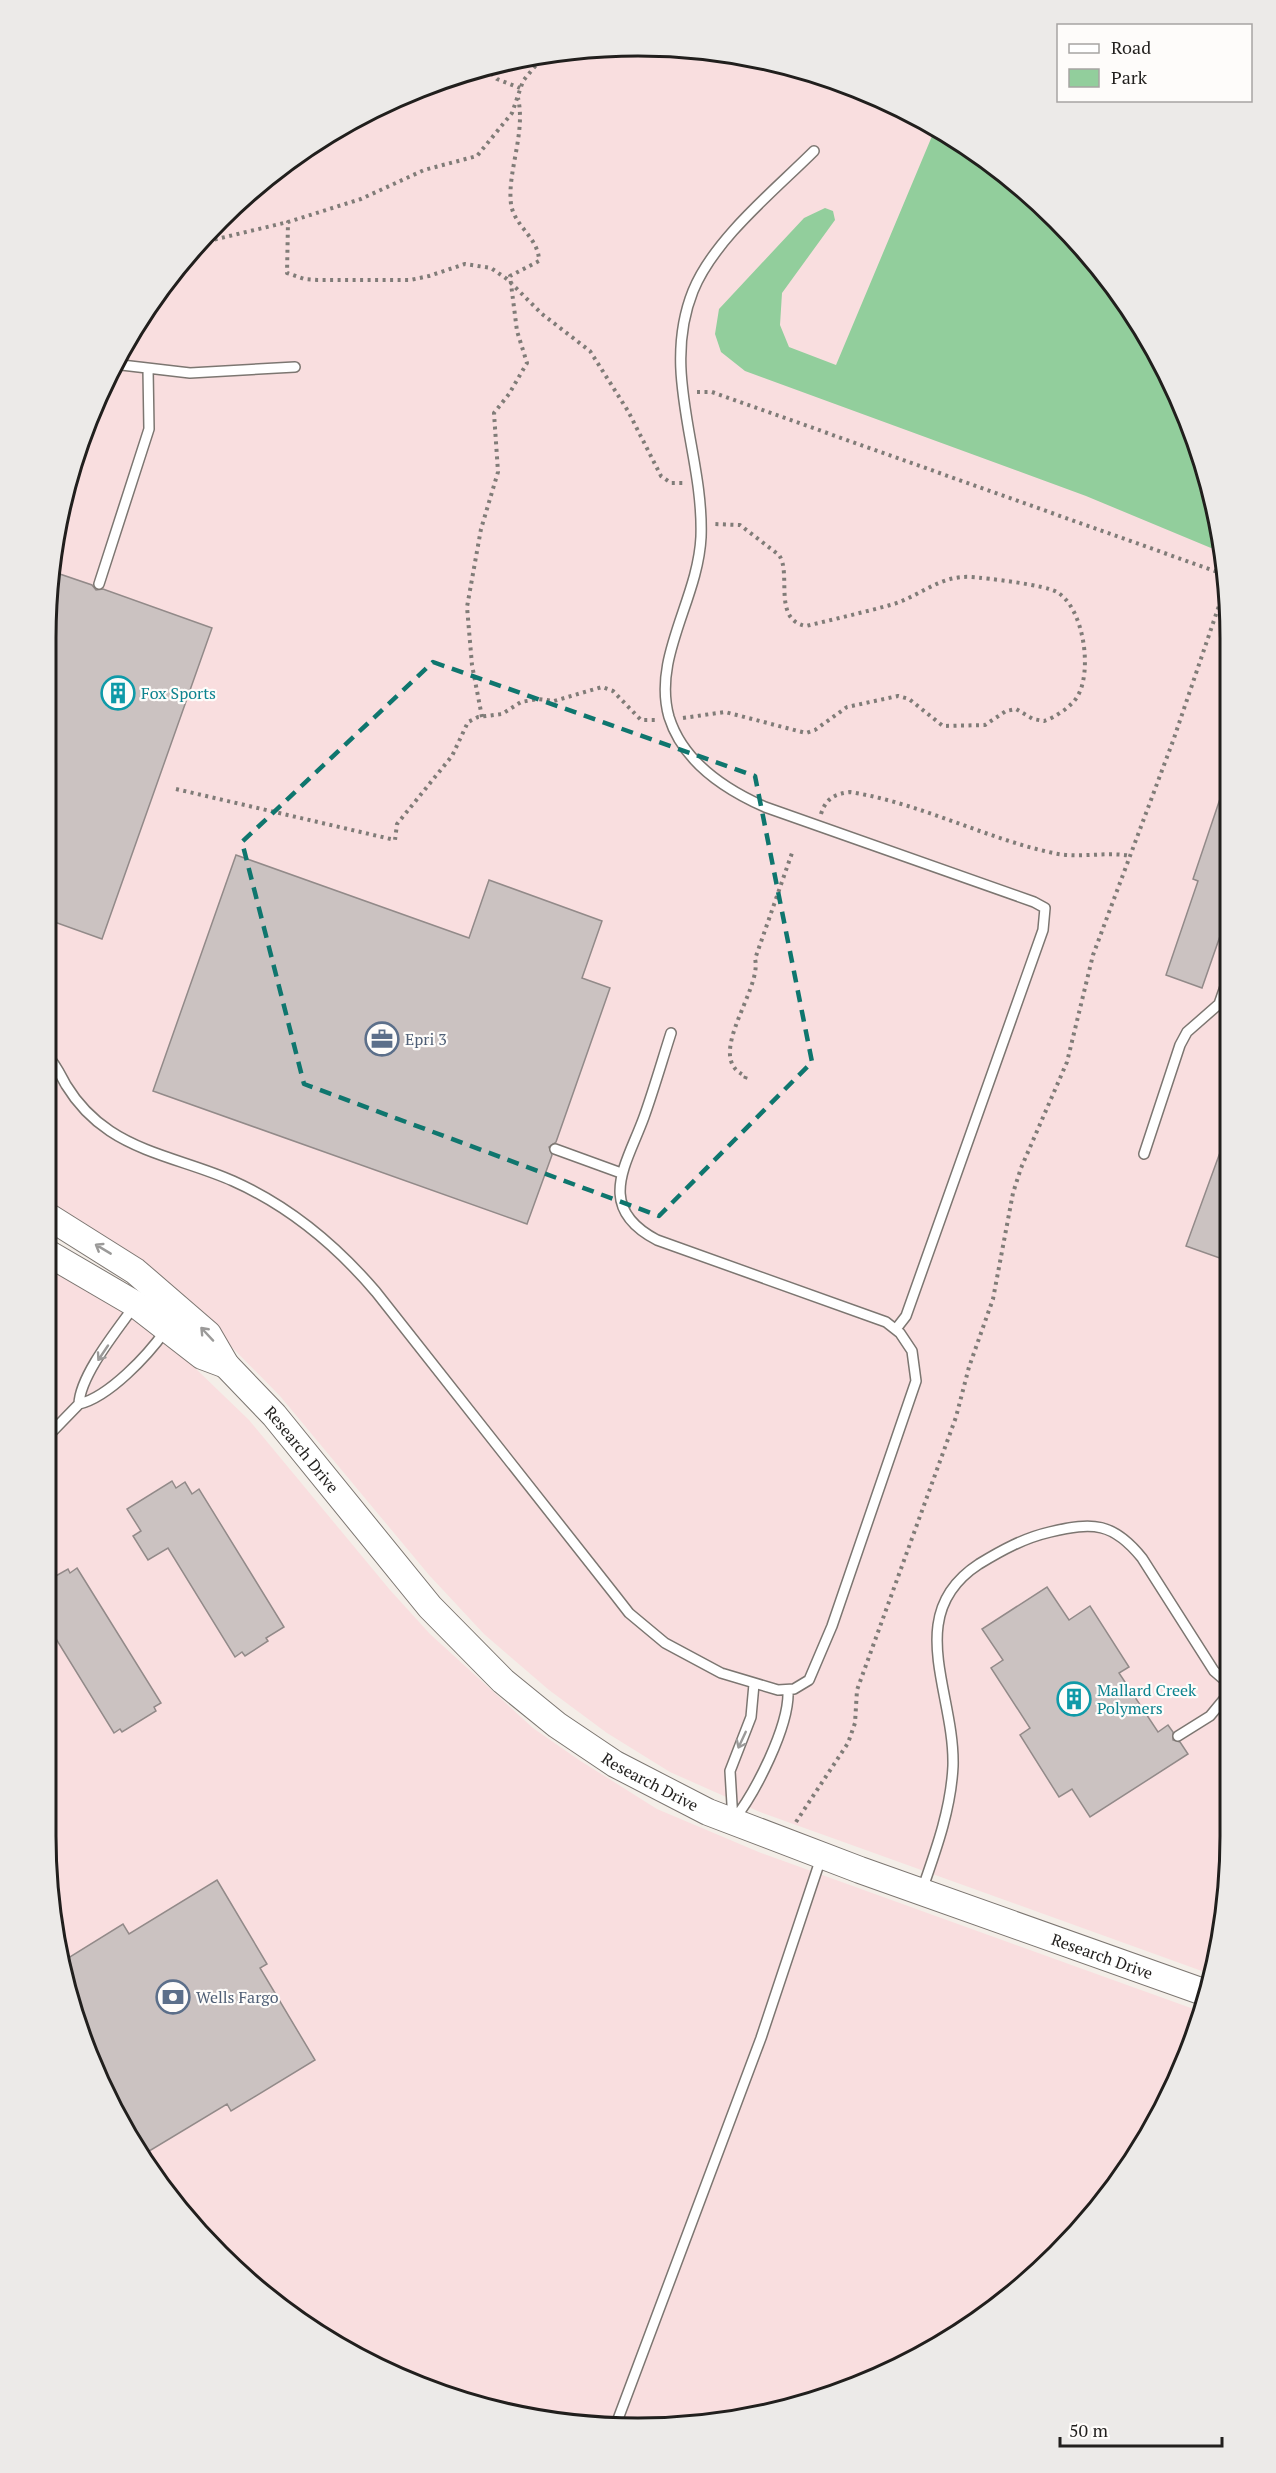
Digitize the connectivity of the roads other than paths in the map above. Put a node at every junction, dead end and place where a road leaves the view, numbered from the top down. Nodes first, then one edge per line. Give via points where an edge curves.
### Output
1 (814, 151) dead end
2 (124, 366) edge
3 (295, 367) dead end
4 (148, 369) junction
5 (99, 584) dead end
6 (1220, 1001) edge
7 (671, 1033) dead end
8 (56, 1069) edge
9 (555, 1149) dead end
10 (1144, 1154) dead end
11 (621, 1173) junction
12 (56, 1221) edge
13 (56, 1256) edge
14 (143, 1294) junction
15 (174, 1318) junction
16 (896, 1329) junction
17 (79, 1404) junction
18 (56, 1428) edge
19 (1220, 1676) edge
20 (754, 1684) junction
21 (788, 1690) junction
22 (1220, 1704) edge
23 (1178, 1736) dead end
24 (733, 1821) junction
25 (822, 1855) junction
26 (922, 1890) junction
27 (1200, 1991) edge
28 (619, 2417) edge

1 - 16 lane via 723,245 701,275 688,305 681,338 680,384 699,493 701,538 694,585 665,669 664,689 670,719 679,738 717,782 765,807 1034,902 1046,912 1043,930 910,1305
2 - 4 lane
3 - 4 lane via 190,373
4 - 5 lane via 149,429
6 - 10 lane via 1187,1032 1180,1046
7 - 11 lane
8 - 20 lane via 80,1105 107,1129 134,1144 258,1193 334,1247 383,1301 629,1613 680,1652
9 - 11 lane
11 - 16 lane via 623,1204 635,1225 652,1238 878,1318
14 -> 12 street, Research Drive via 109,1252
13 - 14 street, Research Drive
14 - 15 street, Research Drive
14 -> 17 lane via 90,1372
15 - 17 lane via 154,1346 120,1379
15 - 24 street, Research Drive via 215,1342 226,1365 274,1415 430,1607 503,1681 557,1725 615,1764 676,1797
16 - 21 lane via 912,1351 916,1370 906,1417 813,1673 805,1684
17 - 18 lane
19 - 26 lane via 1142,1558 1111,1530 1089,1526 1040,1534 1001,1550 968,1572 947,1595 936,1623 953,1765 948,1806
20 - 21 lane
20 -> 24 lane via 751,1717 730,1771
21 - 24 lane via 784,1723 756,1787
22 - 23 lane via 1210,1716
24 - 25 street, Research Drive
25 - 26 street, Research Drive
25 - 28 lane via 761,2038
26 - 27 street, Research Drive

